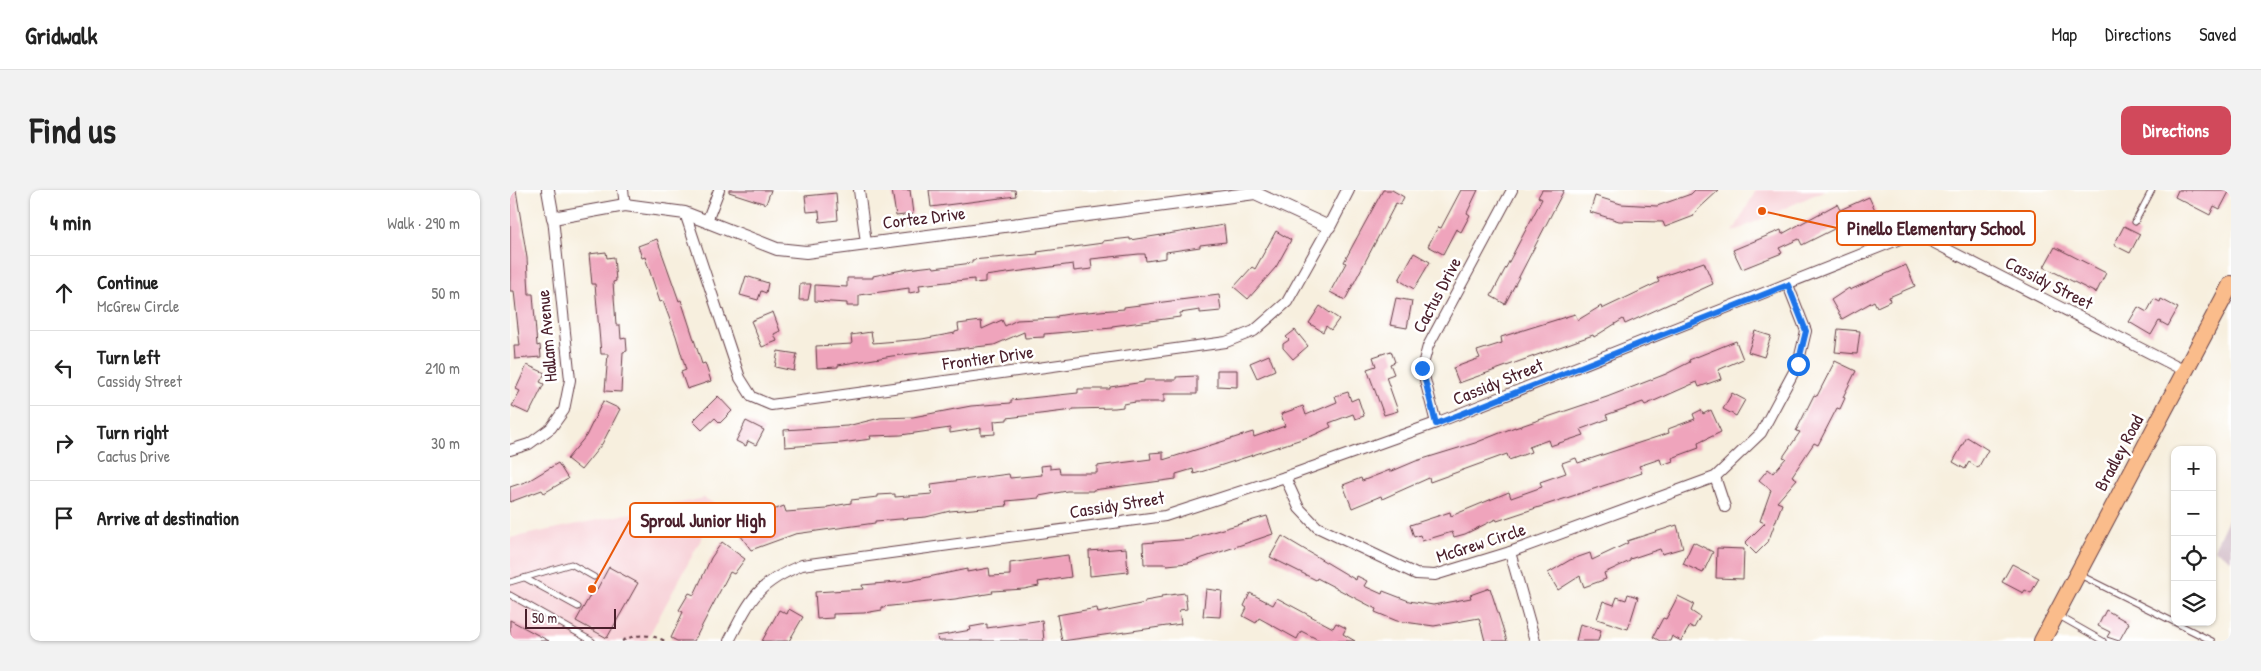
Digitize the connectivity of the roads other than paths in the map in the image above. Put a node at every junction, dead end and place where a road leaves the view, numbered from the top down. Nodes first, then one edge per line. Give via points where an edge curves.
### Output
1 (548, 190) edge
2 (623, 190) edge
3 (719, 190) edge
4 (860, 190) edge
5 (1348, 190) edge
6 (1512, 190) edge
7 (2152, 190) edge
8 (625, 205) junction
9 (686, 213) junction
10 (553, 218) junction
11 (707, 221) junction
12 (2135, 222) dead end
13 (1329, 226) junction
14 (866, 243) junction
15 (2231, 284) edge
16 (1788, 285) junction
17 (2185, 371) junction
18 (1436, 424) junction
19 (510, 450) edge
20 (1285, 477) junction
21 (1715, 477) junction
22 (1725, 507) dead end
23 (1510, 552) junction
24 (2078, 574) junction
25 (594, 577) dead end
26 (525, 578) junction
27 (510, 582) edge
28 (510, 595) edge
29 (578, 607) dead end
30 (2056, 614) junction
31 (592, 641) edge
32 (729, 641) edge
33 (1535, 641) edge
34 (2042, 641) edge
35 (2103, 641) edge
36 (2212, 641) edge

1 - 10 street, Hallam Avenue
2 - 8 street
3 - 11 street
4 - 14 street
5 - 13 street, Frontier Drive
6 - 18 street, Cactus Drive via 1428,346 1422,368
7 - 12 lane
8 - 9 street, Cortez Drive
8 - 10 street, Cortez Drive
9 - 11 street, Cortez Drive
9 - 13 street, Frontier Drive via 740,378 752,397 771,405 1226,342 1254,331 1287,302
10 - 19 street, Hallam Avenue via 570,380 564,410 551,428 529,444
11 - 14 street, Cortez Drive via 777,249 806,252
13 - 14 street, Cortez Drive via 1255,193
15 - 17 main road, Bradley Road
16 - 17 street, Cassidy Street via 1915,233
16 - 18 street, Cassidy Street
16 - 21 street, McGrew Circle via 1806,331 1798,364 1761,433
17 - 24 main road, Bradley Road
18 - 20 street, Cassidy Street
20 - 23 street, McGrew Circle via 1299,508 1317,527 1416,574 1435,575
20 - 32 street, Cassidy Street via 1165,516 802,565 780,573 764,585 752,598
21 - 22 street
21 - 23 street, McGrew Circle
23 - 33 street
24 - 30 main road, Bradley Road
24 - 36 lane
25 - 26 lane via 570,564
26 - 27 lane
26 - 29 lane
28 - 31 lane
30 - 34 main road, Bradley Road
30 - 35 lane

